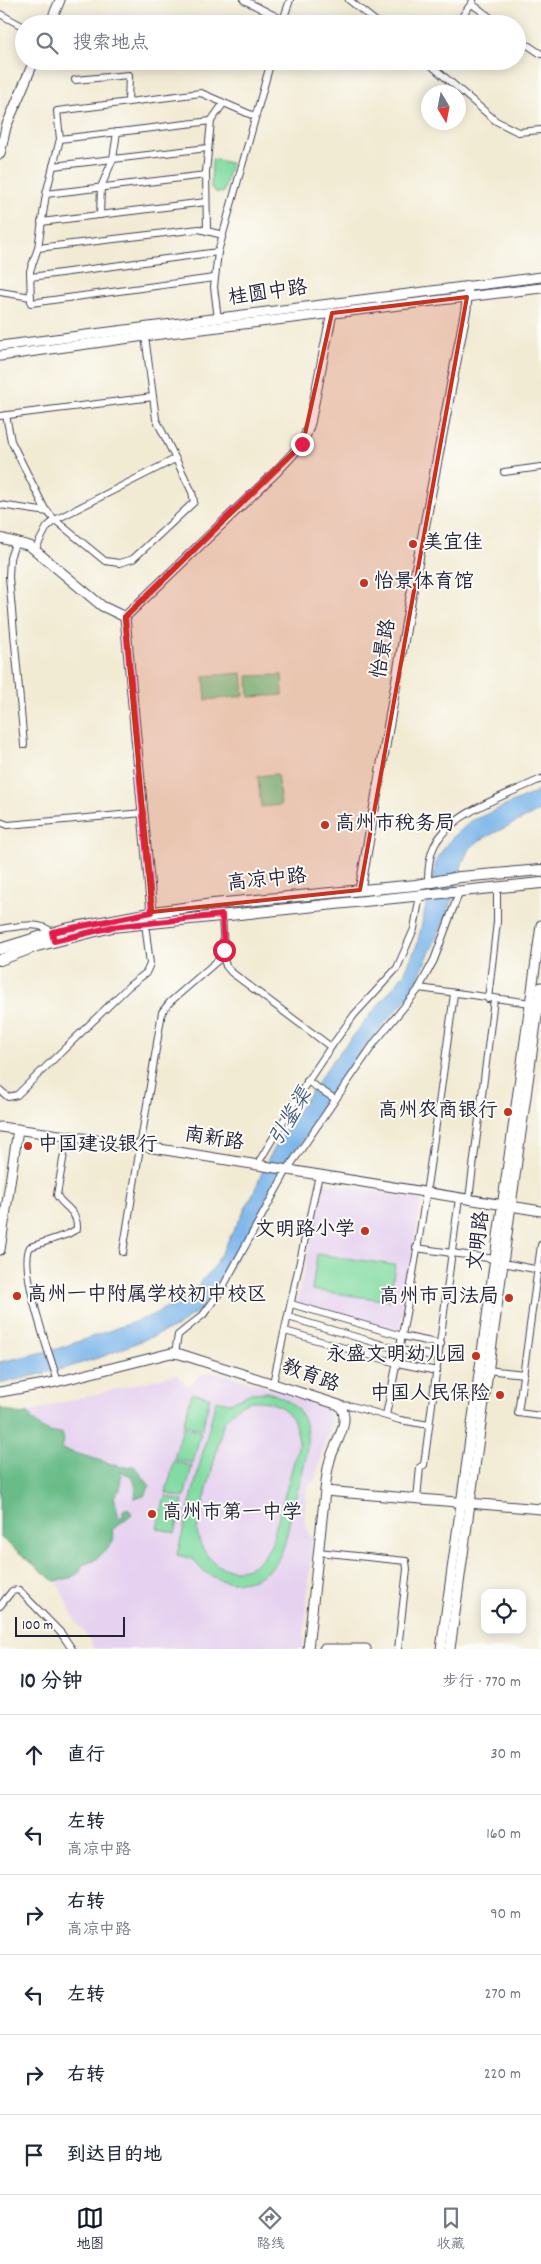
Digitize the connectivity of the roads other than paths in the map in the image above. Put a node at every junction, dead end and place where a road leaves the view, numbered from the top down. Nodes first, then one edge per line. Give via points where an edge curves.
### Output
1 (60, 0) edge
2 (244, 0) edge
3 (290, 0) edge
4 (349, 0) edge
5 (472, 2) edge
6 (0, 14) edge
7 (54, 15) edge
8 (271, 15) edge
9 (285, 15) edge
10 (368, 15) edge
11 (463, 15) edge
12 (488, 15) edge
13 (15, 22) edge
14 (526, 44) edge
15 (541, 54) edge
16 (30, 70) edge
17 (268, 70) edge
18 (436, 70) edge
19 (75, 80) dead end
20 (128, 102) junction
21 (223, 104) junction
22 (254, 116) junction
23 (211, 122) junction
24 (3, 126) edge
25 (541, 130) edge
26 (117, 132) junction
27 (60, 138) junction
28 (208, 148) junction
29 (0, 154) edge
30 (114, 159) junction
31 (54, 166) junction
32 (206, 176) junction
33 (101, 187) junction
34 (46, 194) junction
35 (206, 202) junction
36 (100, 215) junction
37 (41, 222) junction
38 (207, 231) junction
39 (223, 236) junction
40 (38, 248) junction
41 (218, 252) junction
42 (541, 276) edge
43 (31, 277) junction
44 (214, 278) junction
45 (468, 286) junction
46 (541, 288) edge
47 (0, 292) edge
48 (31, 297) junction
49 (468, 297) junction
50 (332, 313) junction
51 (219, 323) junction
52 (145, 336) junction
53 (0, 346) edge
54 (0, 356) edge
55 (153, 397) junction
56 (3, 416) edge
57 (175, 459) junction
58 (541, 467) edge
59 (504, 472) dead end
60 (0, 505) edge
61 (48, 512) junction
62 (55, 520) junction
63 (0, 538) edge
64 (16, 542) junction
65 (35, 550) junction
66 (125, 617) junction
67 (24, 745) dead end
68 (541, 780) edge
69 (143, 813) junction
70 (0, 822) edge
71 (541, 870) edge
72 (474, 876) junction
73 (431, 881) junction
74 (541, 883) edge
75 (497, 887) junction
76 (475, 889) junction
77 (360, 890) junction
78 (458, 890) junction
79 (421, 895) junction
80 (152, 912) junction
81 (222, 915) junction
82 (145, 923) junction
83 (541, 925) edge
84 (0, 929) edge
85 (53, 937) junction
86 (0, 950) edge
87 (223, 956) junction
88 (0, 960) edge
89 (419, 988) junction
90 (541, 993) edge
91 (454, 994) junction
92 (491, 999) junction
93 (531, 1003) junction
94 (331, 1047) junction
95 (536, 1053) edge
96 (309, 1083) junction
97 (0, 1090) edge
98 (332, 1098) junction
99 (0, 1126) edge
100 (18, 1129) junction
101 (67, 1136) junction
102 (141, 1146) junction
103 (259, 1165) junction
104 (284, 1170) junction
105 (319, 1175) junction
106 (425, 1192) junction
107 (459, 1198) junction
108 (469, 1199) junction
109 (507, 1205) junction
110 (541, 1211) edge
111 (541, 1246) edge
112 (416, 1248) junction
113 (0, 1250) edge
114 (123, 1252) dead end
115 (452, 1254) junction
116 (499, 1261) junction
117 (539, 1270) edge
118 (291, 1304) junction
119 (288, 1317) junction
120 (285, 1330) junction
121 (402, 1336) junction
122 (441, 1344) junction
123 (400, 1350) junction
124 (175, 1353) junction
125 (439, 1357) junction
126 (397, 1363) junction
127 (487, 1370) junction
128 (437, 1371) junction
129 (524, 1374) junction
130 (58, 1382) junction
131 (273, 1383) junction
132 (0, 1392) edge
133 (339, 1406) junction
134 (386, 1415) junction
135 (541, 1416) edge
136 (429, 1425) junction
137 (325, 1491) junction
138 (417, 1499) junction
139 (465, 1503) junction
140 (541, 1509) edge
141 (318, 1552) junction
142 (0, 1606) edge
143 (72, 1649) edge
144 (308, 1649) edge
145 (324, 1649) edge
146 (366, 1649) edge
147 (398, 1649) edge
148 (442, 1649) edge
149 (450, 1649) edge

1 - 7 street
2 - 8 street
3 - 9 street
4 - 10 street
5 - 11 street
5 - 12 street
6 - 13 street
14 - 15 street
16 - 24 street
17 - 22 street
18 - 25 street via 496,121 516,131
19 - 20 street via 129,75
20 - 21 street via 201,93
20 - 27 street via 57,111
21 - 22 street
21 - 23 street
22 - 39 street
23 - 26 street
23 - 28 street
24 - 29 street
26 - 27 street
26 - 30 street
27 - 31 street
28 - 30 street
28 - 32 street
30 - 31 street
30 - 33 street
31 - 34 street
32 - 33 street
32 - 35 street
33 - 34 street
33 - 36 street
34 - 37 street
35 - 36 street
35 - 38 street
36 - 37 street
37 - 40 street
38 - 39 street
38 - 40 street via 199,229
39 - 41 street
40 - 43 street
41 - 43 street
41 - 44 street
42 - 45 street, 桂圆中路
43 - 48 street
44 - 48 street via 31,303
44 - 51 street
45 - 49 street, 怡景路
45 - 51 street, 桂圆中路
46 - 49 street, 桂圆中路
47 - 48 street
49 - 50 street, 桂圆中路
49 - 77 street, 怡景路
50 - 51 street, 桂圆中路
50 - 66 street via 303,443
51 - 52 street, 桂圆中路
51 - 53 street, 桂圆中路
52 - 54 street, 桂圆中路
52 - 55 street
55 - 56 street
55 - 57 street via 156,421
56 - 61 street via 11,441
57 - 62 street
57 - 62 street via 192,492 194,503 133,559 105,562
58 - 59 street
60 - 61 street
61 - 62 street
62 - 65 street via 47,527
63 - 64 street
64 - 65 street
64 - 67 street via 10,558 9,577
65 - 66 street via 102,606
66 - 69 street
68 - 73 street via 469,813 445,831 432,850
69 - 70 street via 8,826
69 - 80 street
71 - 72 main road, 高凉中路
72 - 73 main road, 高凉中路
72 - 76 main road
73 - 77 main road, 高凉中路
74 - 75 main road, 高凉中路
75 - 76 main road, 高凉中路
75 - 92 street
76 - 78 main road, 高凉中路
77 - 80 main road, 高凉中路
78 - 79 main road, 高凉中路
78 - 89 street via 434,960
79 - 81 main road, 高凉中路
79 - 94 street via 414,929 397,968 354,1015
80 - 85 main road, 高凉中路
81 - 82 main road, 高凉中路
81 - 87 street
82 - 85 main road, 高凉中路
82 - 97 street via 150,956 146,973 17,1095 8,1097
83 - 93 street, 文明路
84 - 85 street via 35,924 44,927
85 - 86 main road, 高凉中路
85 - 88 main road, 高凉中路
87 - 94 street via 231,972
87 - 102 street via 162,1012
89 - 91 street
89 - 98 street
90 - 95 street, 文明路
91 - 92 street
91 - 106 street
92 - 93 street
92 - 108 street
93 - 109 street, 文明路
94 - 96 street
95 - 109 street, 文明路
96 - 98 street
96 - 103 street
98 - 104 street
99 - 100 street, 南新路
100 - 101 street, 南新路
100 - 113 street
101 - 102 street, 南新路
101 - 130 street via 58,1195 71,1210 77,1229 32,1246 27,1256 28,1277
102 - 103 street, 南新路
102 - 114 street
103 - 104 street, 南新路
104 - 105 street, 南新路
104 - 124 street via 220,1292 203,1315 178,1335
105 - 106 street, 南新路
105 - 118 street
106 - 107 street, 南新路
106 - 112 street
107 - 108 street, 南新路
107 - 115 street
108 - 109 street, 南新路
109 - 110 street, 南新路
109 - 116 street, 文明路
111 - 117 street
112 - 115 street
112 - 121 street
115 - 116 street
115 - 122 street
116 - 117 street
116 - 127 street, 文明路
116 - 139 street, 文明路
117 - 129 street
118 - 119 street
118 - 121 street
119 - 120 street
119 - 123 street
120 - 126 street
120 - 131 street
121 - 122 street
121 - 123 street
122 - 125 street
123 - 125 street
123 - 126 street
124 - 130 street
124 - 131 street, 教育路
125 - 128 street
126 - 128 street
126 - 134 street
127 - 129 street
127 - 139 street, 文明路
128 - 136 street
129 - 135 street via 518,1413
130 - 132 street
131 - 133 street, 教育路
133 - 134 street
133 - 137 street, 教育路 via 344,1411 344,1424 329,1461
134 - 136 street
136 - 138 street
137 - 138 street
137 - 141 street, 教育路
138 - 139 street
139 - 140 street
139 - 148 street, 文明路
139 - 149 street, 文明路
141 - 144 street, 教育路
141 - 147 street via 406,1562
142 - 143 street via 12,1591 19,1590 61,1633
145 - 146 street

